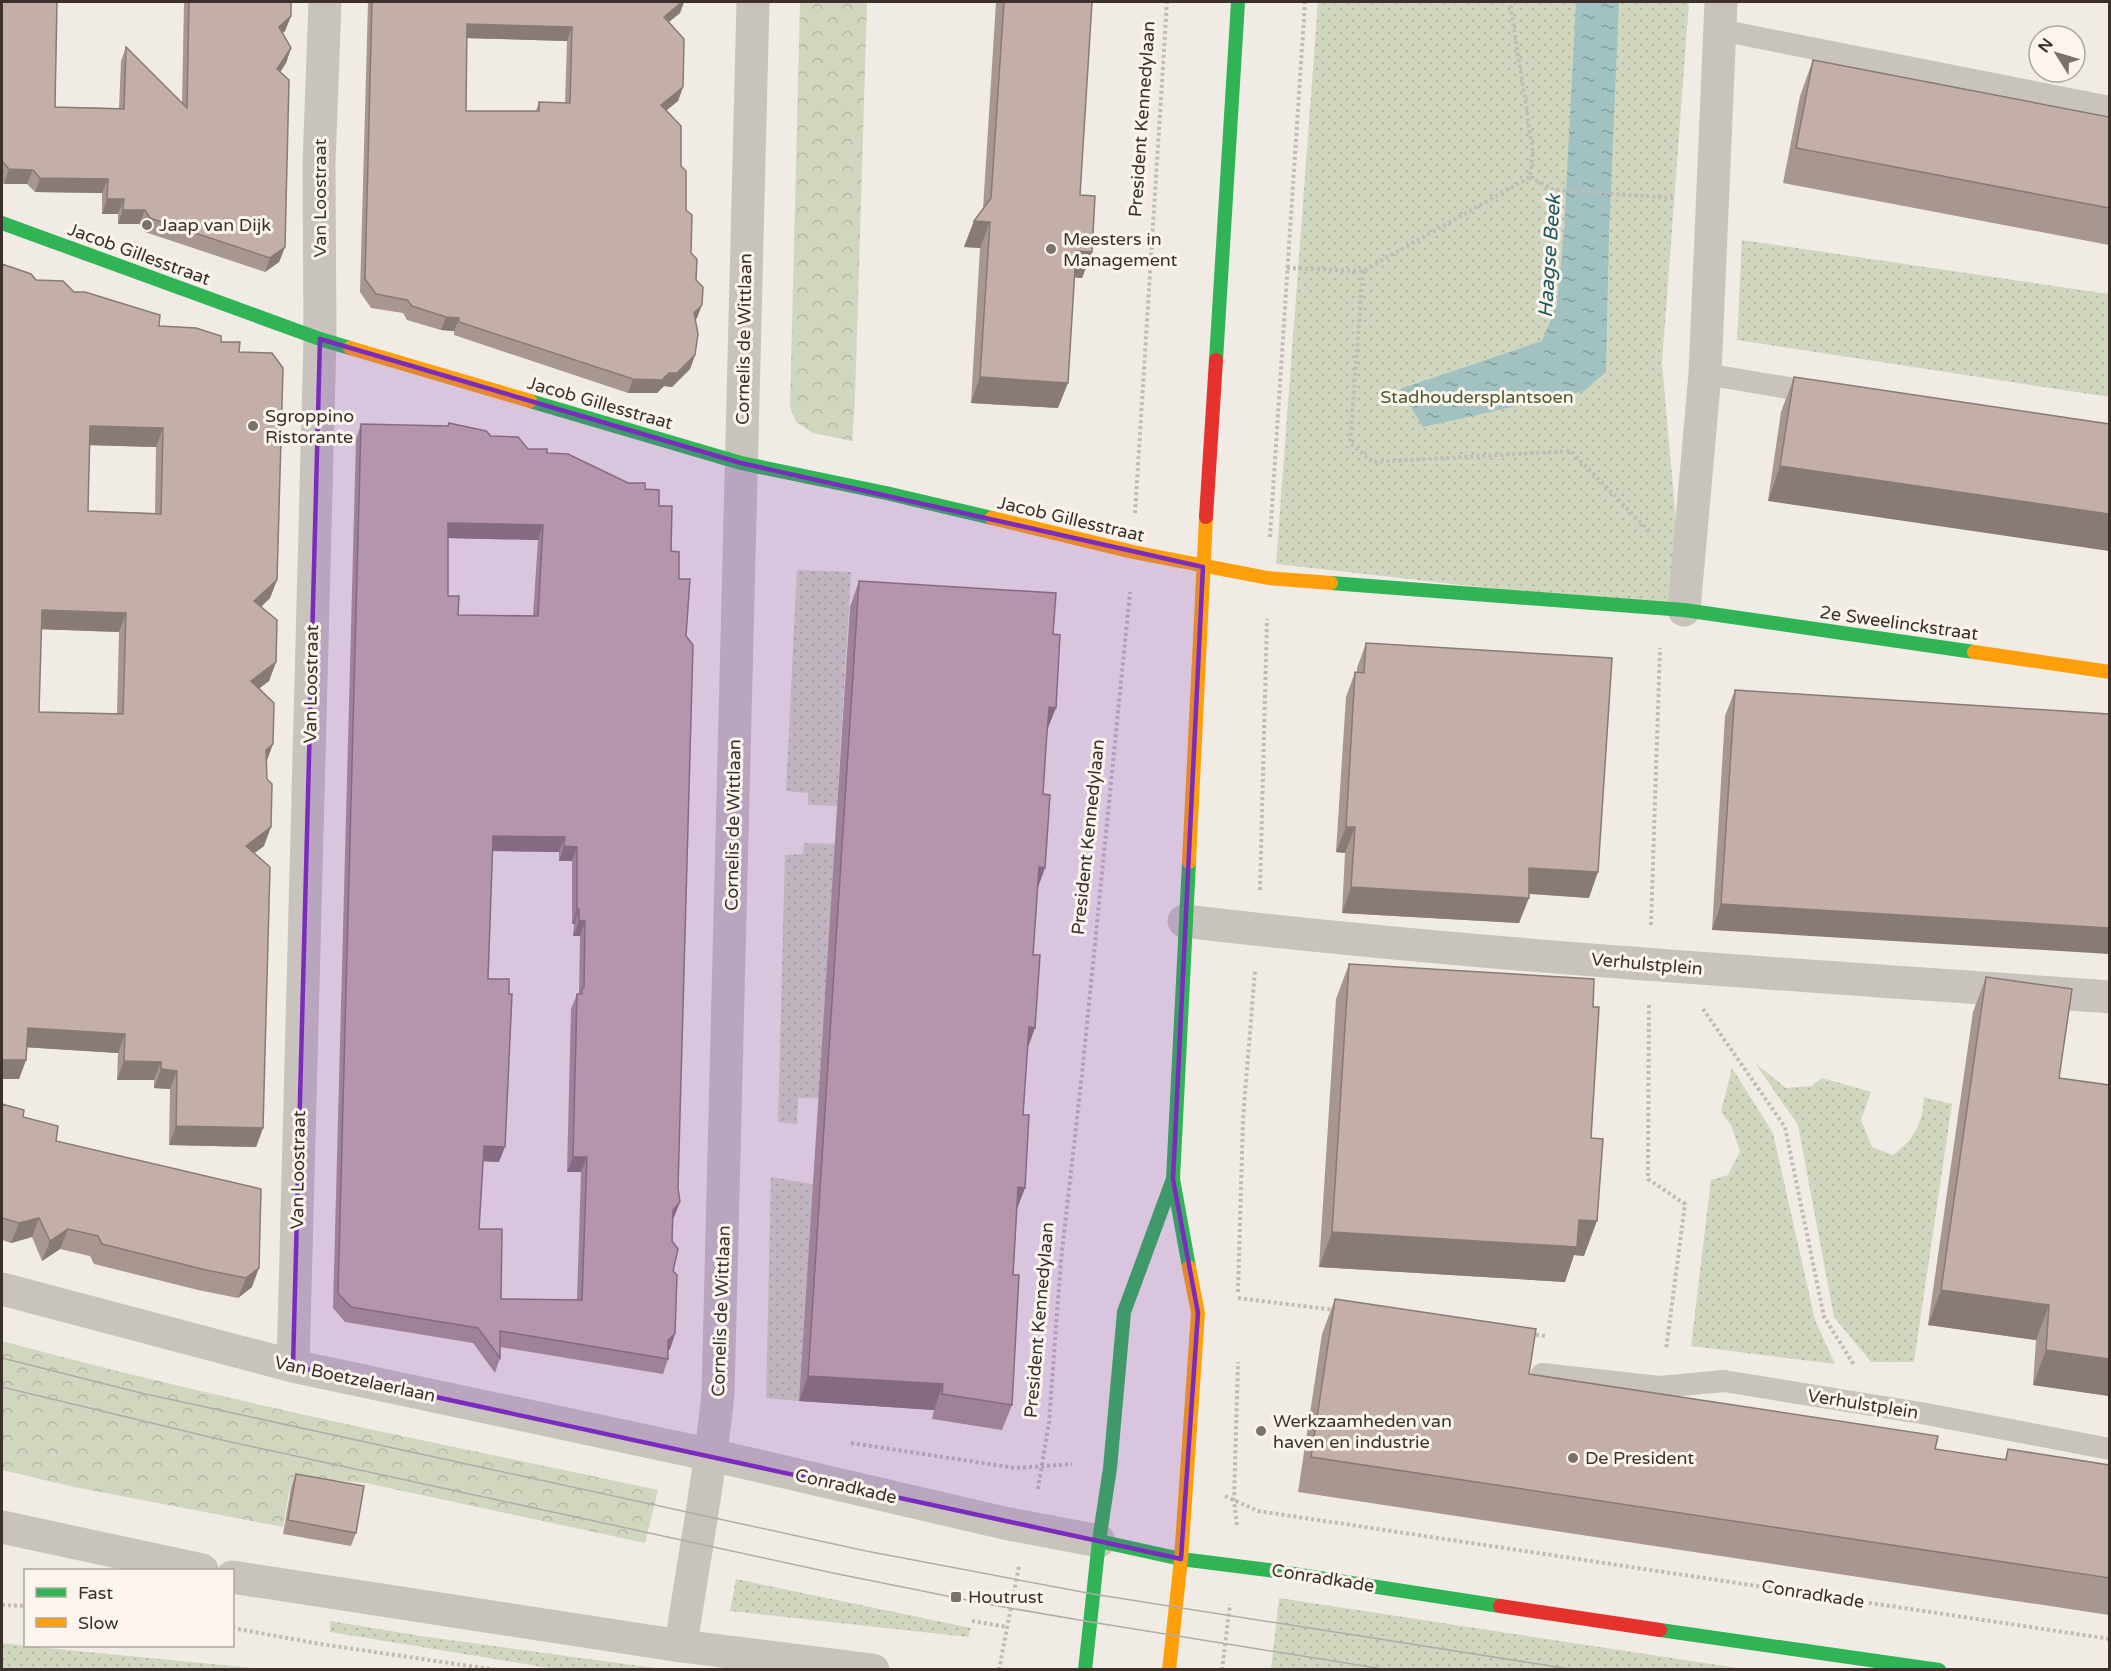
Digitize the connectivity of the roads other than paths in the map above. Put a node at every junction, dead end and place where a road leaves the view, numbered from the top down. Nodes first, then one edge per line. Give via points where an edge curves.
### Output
1 (325, 2) edge
2 (753, 2) edge
3 (1238, 2) edge
4 (1720, 16) edge
5 (2109, 107) edge
6 (2, 223) edge
7 (320, 339) junction
8 (1705, 374) junction
9 (1842, 397) edge
10 (741, 463) junction
11 (1203, 567) junction
12 (1684, 610) junction
13 (2109, 672) edge
14 (1184, 921) junction
15 (2109, 997) edge
16 (1173, 1179) junction
17 (2, 1289) edge
18 (293, 1366) junction
19 (1542, 1374) edge
20 (2109, 1449) edge
21 (712, 1455) junction
22 (2, 1527) edge
23 (1099, 1541) junction
24 (1181, 1559) junction
25 (197, 1569) edge
26 (234, 1577) edge
27 (681, 1646) junction
28 (873, 1670) edge
29 (1085, 1670) edge
30 (1169, 1670) edge
31 (1939, 1670) edge

1 - 7 street, Van Loostraat via 319,164
2 - 10 street, Cornelis de Wittlaan
3 - 11 street
4 - 5 lane
4 - 8 street
6 - 7 street, Jacob Gillesstraat
7 - 10 street, Jacob Gillesstraat
7 - 18 street, Van Loostraat
8 - 9 lane
8 - 12 street
10 - 11 street, Jacob Gillesstraat
10 - 21 street, Cornelis de Wittlaan via 722,1311
11 - 12 street via 1268,578
11 - 14 street
12 - 13 street, 2e Sweelinckstraat
14 - 15 street, Verhulstplein via 1673,967
14 - 16 street
16 - 23 street via 1124,1312 1110,1468
16 - 24 street via 1198,1313
17 - 18 street, Van Boetzelaerlaan
18 - 21 street, Van Boetzelaerlaan
19 - 20 lane, Verhulstplein via 1660,1387 1724,1381
21 - 23 street, Conradkade
21 - 27 street, Cornelis de Wittlaan
22 - 25 street
23 - 24 street, Conradkade
23 - 29 street
24 - 30 street
24 - 31 street, Conradkade
26 - 27 street
27 - 28 street

